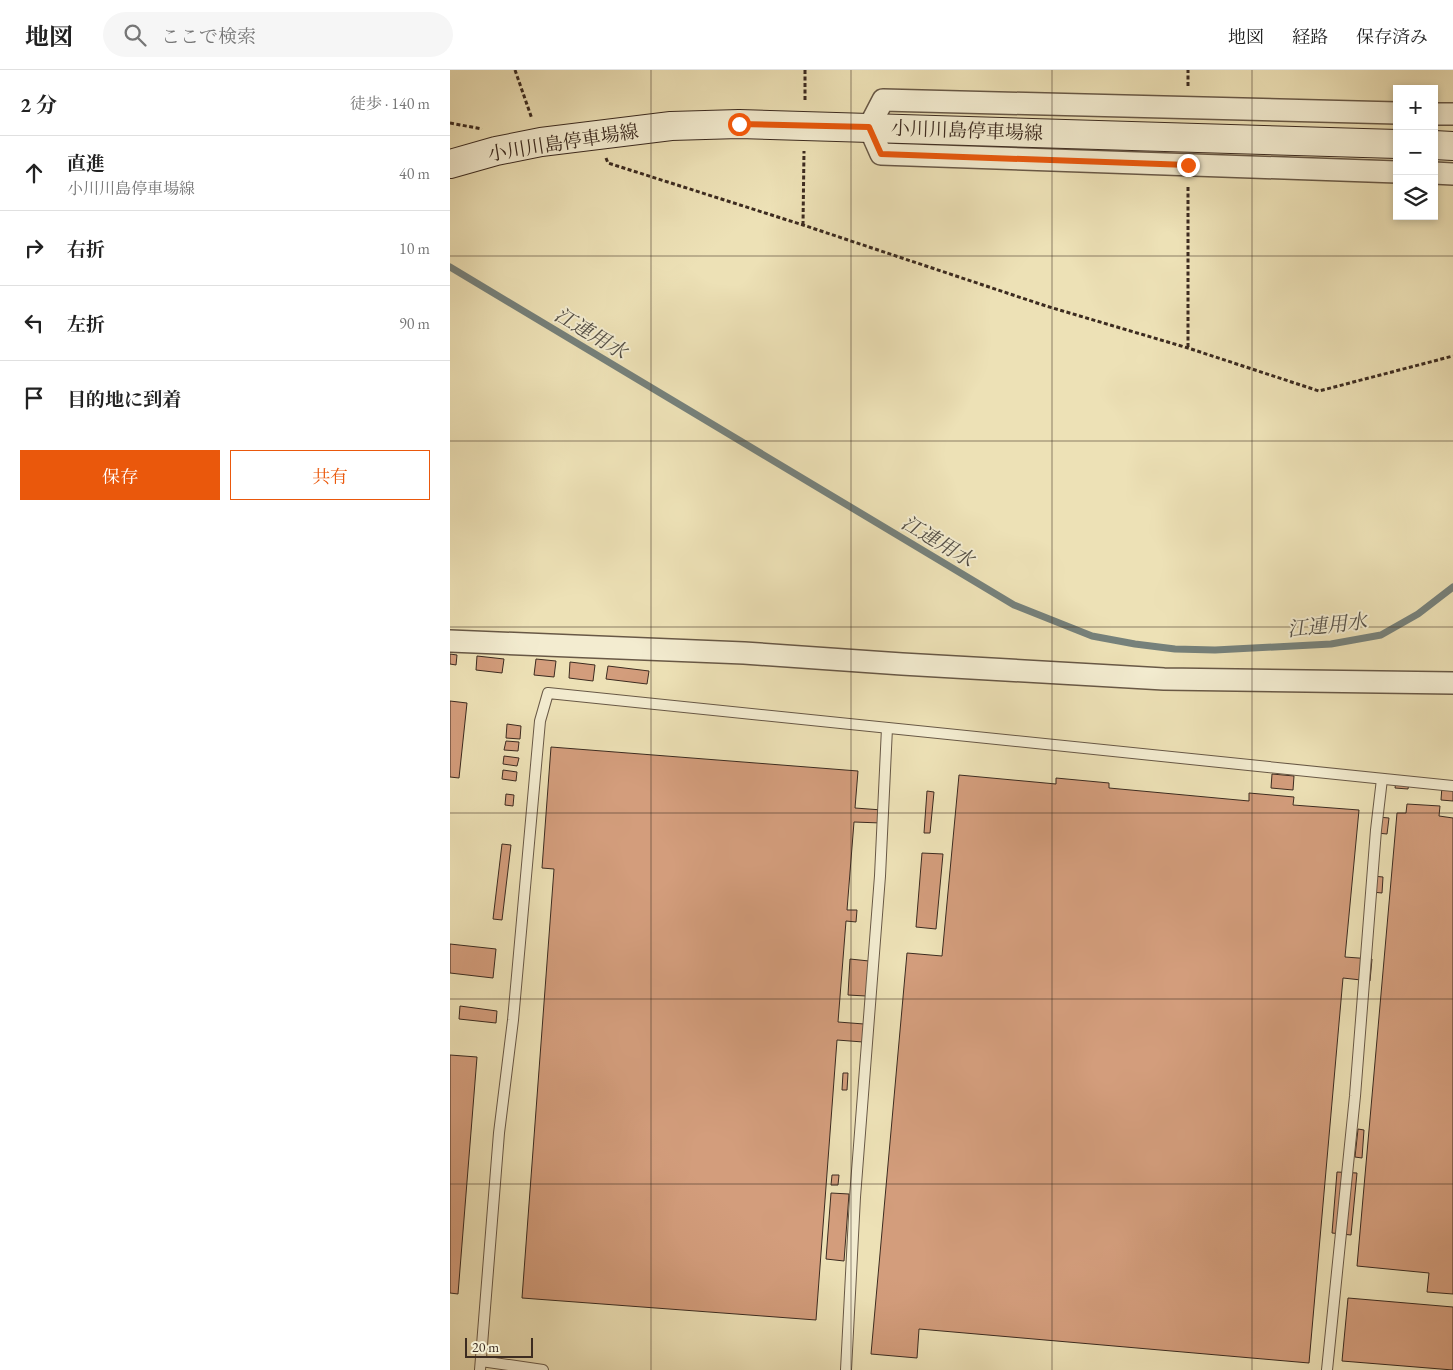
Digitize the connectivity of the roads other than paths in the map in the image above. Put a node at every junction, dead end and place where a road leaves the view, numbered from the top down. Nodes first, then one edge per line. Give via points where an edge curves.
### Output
1 (1393, 113) edge
2 (1438, 114) edge
3 (1453, 114) edge
4 (869, 127) junction
5 (1393, 144) edge
6 (1438, 145) edge
7 (1453, 146) edge
8 (450, 164) edge
9 (1393, 172) edge
10 (1438, 173) edge
11 (1453, 174) edge
12 (450, 641) edge
13 (1453, 683) edge
14 (887, 728) junction
15 (1382, 779) junction
16 (1453, 786) edge
17 (480, 1366) edge
18 (543, 1370) edge
19 (846, 1370) edge
20 (1327, 1370) edge

1 - 4 street via 883,100
2 - 3 street
4 - 5 main road, 小川川島停車場線
4 - 8 main road, 小川川島停車場線 via 671,126 541,142
4 - 9 street via 881,154
6 - 7 main road
10 - 11 street
12 - 13 street via 744,653 1164,679
14 - 15 lane
14 - 17 lane via 548,693 540,721 513,1020 499,1133
14 - 19 lane
15 - 16 lane
15 - 20 lane
17 - 18 lane

